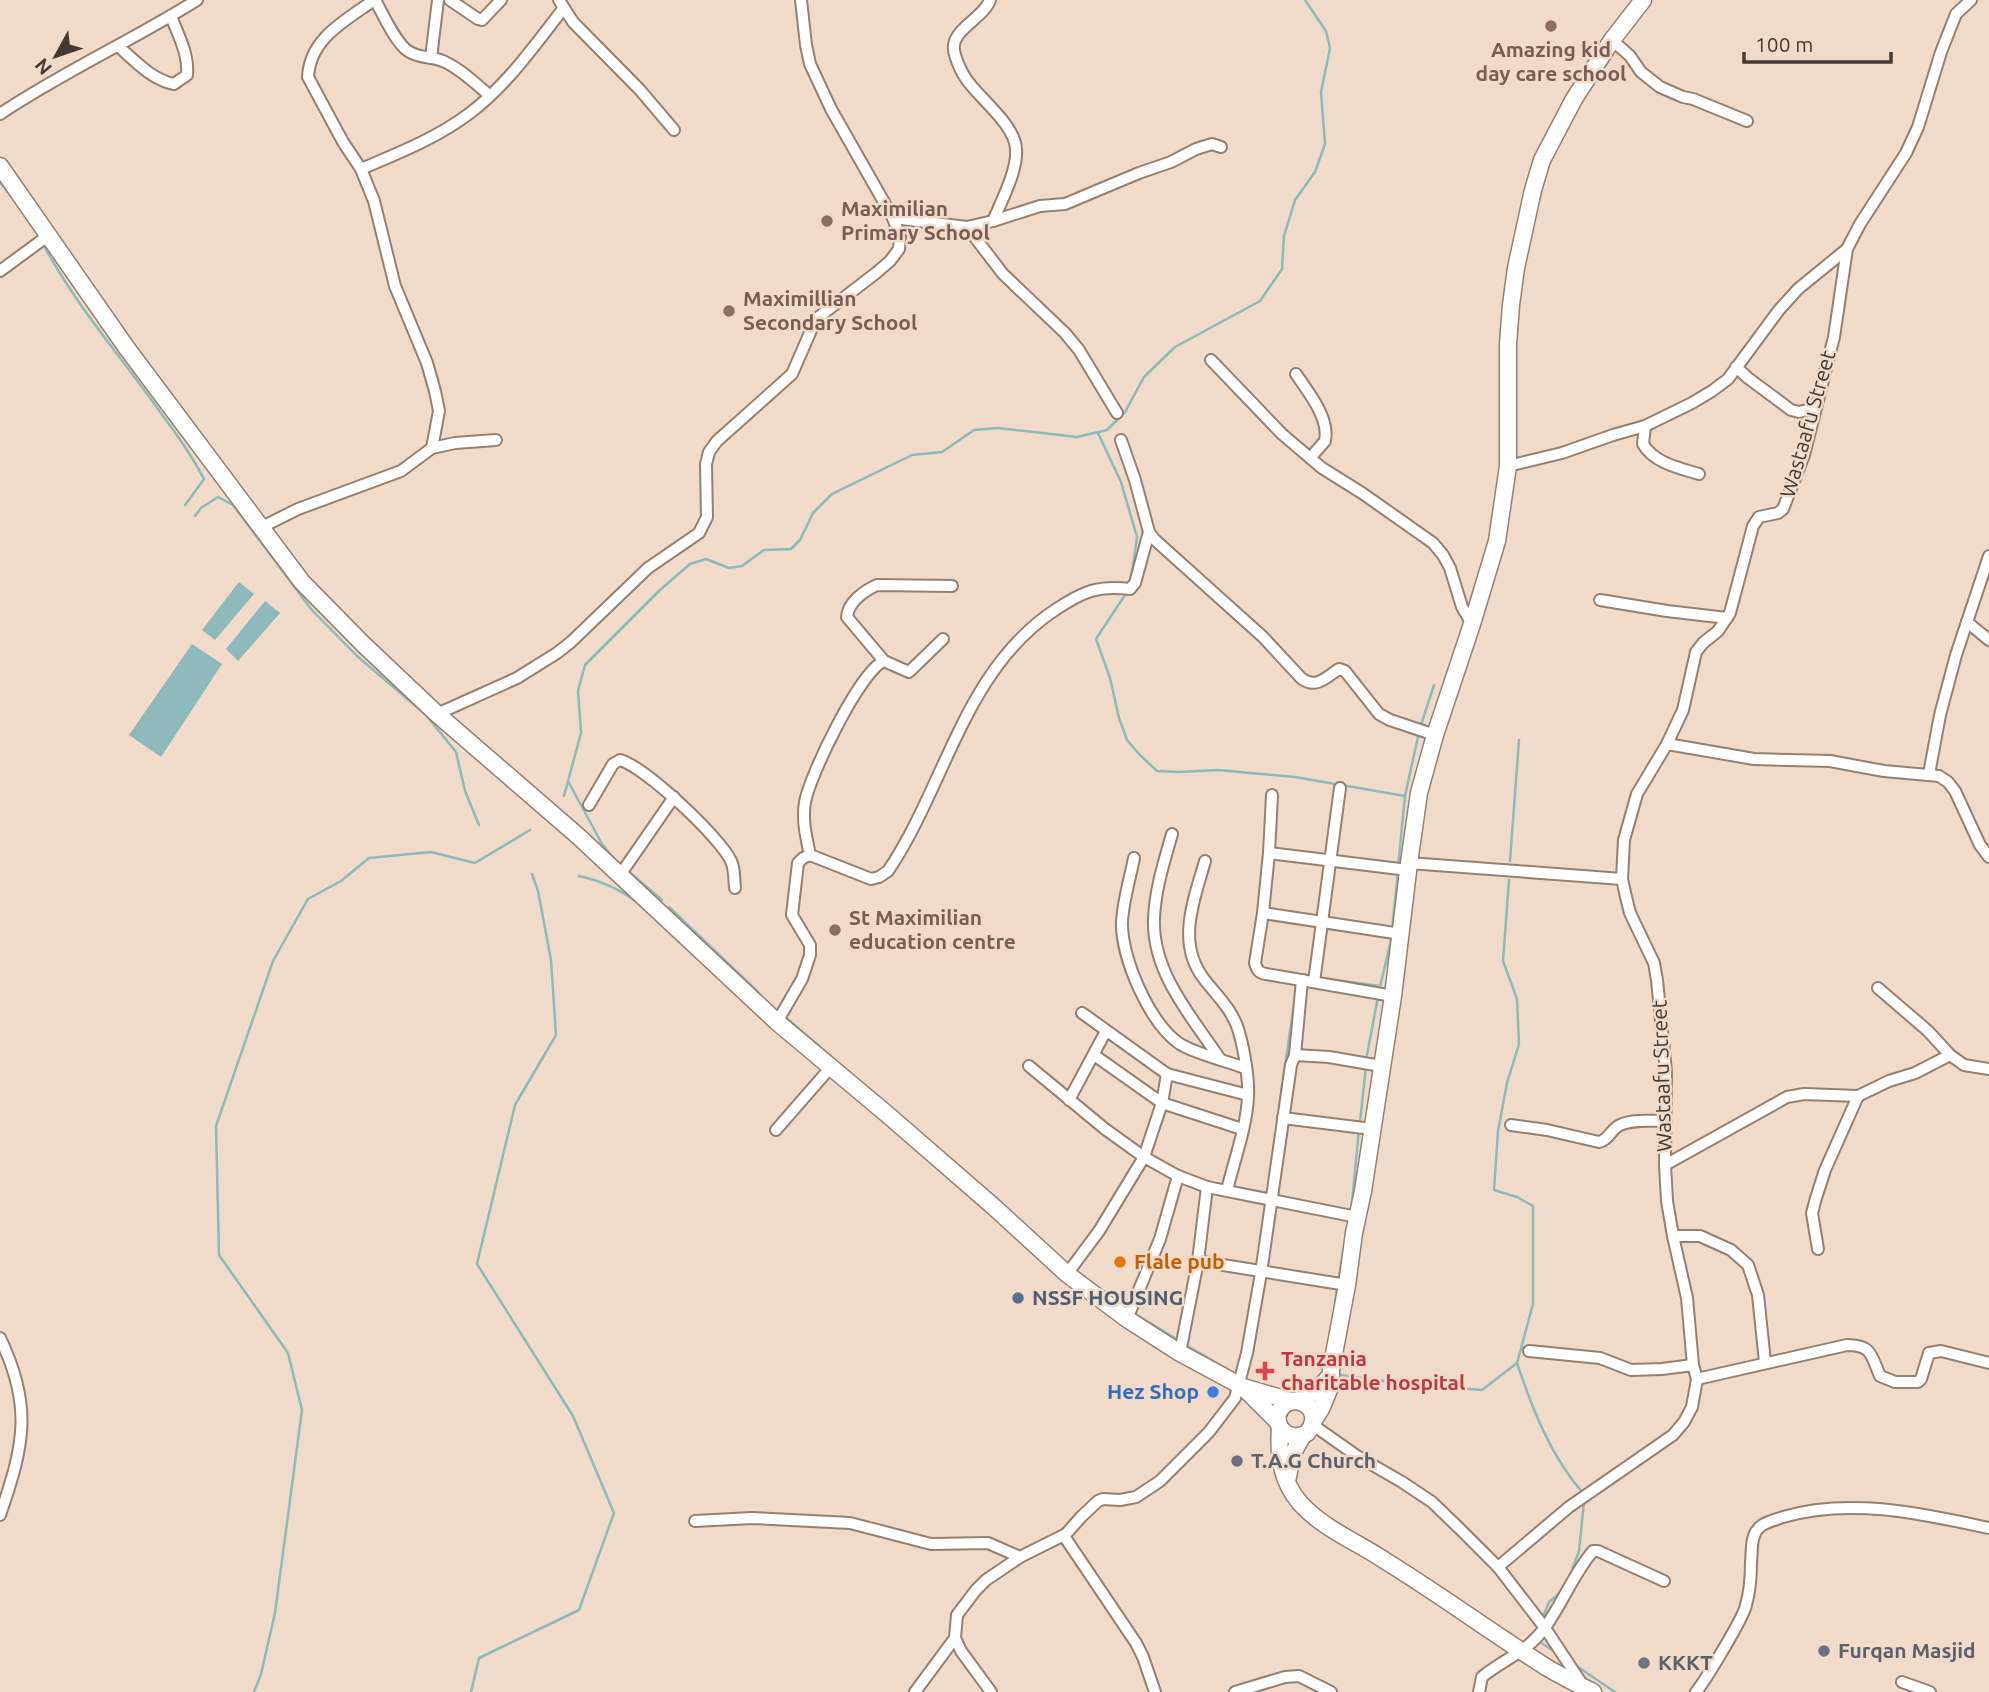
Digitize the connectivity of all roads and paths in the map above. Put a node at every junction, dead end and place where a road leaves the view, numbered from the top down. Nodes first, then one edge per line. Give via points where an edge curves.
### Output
1 (197, 0) edge
2 (374, 0) edge
3 (438, 0) edge
4 (450, 0) edge
5 (501, 0) edge
6 (801, 0) edge
7 (990, 0) edge
8 (1643, 0) edge
9 (1971, 0) edge
10 (561, 5) edge
11 (171, 16) junction
12 (1612, 40) junction
13 (118, 46) junction
14 (430, 58) junction
15 (490, 96) junction
16 (0, 114) edge
17 (1747, 121) dead end
18 (674, 130) dead end
19 (1221, 147) dead end
20 (0, 166) edge
21 (360, 169) junction
22 (893, 218) junction
23 (993, 221) junction
24 (967, 226) junction
25 (49, 235) junction
26 (1847, 249) junction
27 (0, 271) edge
28 (1212, 360) dead end
29 (1736, 367) junction
30 (1296, 374) dead end
31 (1815, 408) junction
32 (1117, 413) dead end
33 (1645, 426) junction
34 (496, 440) dead end
35 (1121, 440) dead end
36 (432, 447) junction
37 (1310, 458) junction
38 (1508, 466) junction
39 (1699, 474) dead end
40 (262, 527) junction
41 (1149, 532) junction
42 (1989, 556) edge
43 (952, 586) dead end
44 (1600, 600) dead end
45 (1727, 618) junction
46 (1967, 622) junction
47 (1472, 624) junction
48 (943, 639) dead end
49 (1989, 640) edge
50 (884, 661) junction
51 (437, 714) junction
52 (1435, 735) junction
53 (1667, 744) junction
54 (1929, 774) junction
55 (1340, 788) dead end
56 (1272, 795) dead end
57 (674, 797) junction
58 (589, 805) dead end
59 (1172, 834) dead end
60 (1269, 853) junction
61 (810, 855) junction
62 (1989, 856) edge
63 (1134, 858) dead end
64 (1331, 860) junction
65 (1205, 861) dead end
66 (1408, 866) junction
67 (620, 875) junction
68 (1622, 879) junction
69 (735, 888) dead end
70 (1263, 914) junction
71 (1321, 921) junction
72 (1401, 934) junction
73 (1308, 981) junction
74 (1878, 988) dead end
75 (1393, 996) junction
76 (1082, 1013) dead end
77 (777, 1022) junction
78 (1106, 1031) junction
79 (1094, 1055) junction
80 (1295, 1055) junction
81 (1950, 1055) junction
82 (1220, 1059) junction
83 (1029, 1066) dead end
84 (1381, 1066) junction
85 (831, 1067) junction
86 (1245, 1068) junction
87 (1989, 1069) edge
88 (1167, 1074) junction
89 (1248, 1095) junction
90 (1858, 1096) junction
91 (1069, 1100) junction
92 (1162, 1103) junction
93 (1283, 1118) junction
94 (1666, 1121) junction
95 (1511, 1125) dead end
96 (1242, 1129) junction
97 (1372, 1129) junction
98 (776, 1130) dead end
99 (1144, 1157) junction
100 (1665, 1164) junction
101 (1178, 1176) junction
102 (1208, 1187) junction
103 (1227, 1190) junction
104 (1272, 1200) junction
105 (1357, 1217) junction
106 (1673, 1236) junction
107 (1818, 1249) dead end
108 (1198, 1261) junction
109 (1261, 1273) junction
110 (1066, 1274) junction
111 (1347, 1285) junction
112 (1127, 1319) junction
113 (0, 1338) edge
114 (1529, 1350) dead end
115 (1180, 1353) junction
116 (1765, 1362) junction
117 (1989, 1363) edge
118 (1693, 1365) junction
119 (1330, 1376) junction
120 (1697, 1379) junction
121 (1241, 1386) junction
122 (1294, 1401) junction
123 (1279, 1425) junction
124 (1310, 1427) junction
125 (1287, 1483) junction
126 (0, 1515) edge
127 (695, 1521) dead end
128 (1989, 1528) edge
129 (1063, 1536) junction
130 (1020, 1557) junction
131 (1498, 1567) junction
132 (1664, 1581) dead end
133 (1545, 1628) junction
134 (955, 1637) junction
135 (1523, 1651) junction
136 (1902, 1682) dead end
137 (1589, 1690) edge
138 (915, 1692) edge
139 (991, 1692) edge
140 (1155, 1692) edge
141 (1235, 1692) edge
142 (1331, 1692) edge
143 (1479, 1692) edge
144 (1696, 1692) edge
145 (1930, 1692) edge

1 - 11 street
2 - 14 street via 402,45
2 - 21 street via 316,48 308,78
3 - 14 street
4 - 5 street via 482,20
6 - 22 street via 810,64
7 - 23 street via 959,34 953,51 964,76 1003,121 1017,149
8 - 12 main road
9 - 26 street, Wastaafu Street via 1956,14 1906,153
10 - 15 street via 522,62
10 - 18 street
11 - 13 street
11 - 13 street via 188,67 187,75 174,84 154,76
12 - 17 street via 1660,87
12 - 38 main road via 1574,99 1542,160 1533,190 1511,305
13 - 16 street
14 - 15 street via 444,61
15 - 21 street via 452,126
19 - 23 street via 1212,144 1196,149 1065,204 1040,206
20 - 25 main road
21 - 36 street via 435,391 439,411
22 - 24 street
22 - 51 street via 900,237 899,249 890,261 816,319 792,374 709,452 707,517 699,533 648,568 557,653 517,678
23 - 24 street
24 - 32 street via 1009,281 1079,350
25 - 27 street
25 - 40 main road via 126,347
26 - 29 street via 1798,289
26 - 31 street, Wastaafu Street via 1833,337
28 - 37 street
29 - 31 street via 1791,410
29 - 33 street via 1712,391
30 - 37 street via 1325,426 1325,441
31 - 45 street, Wastaafu Street via 1786,505 1778,513 1759,517 1753,526
33 - 38 street
33 - 39 street via 1643,444 1649,453
34 - 36 street
35 - 41 street
36 - 40 street via 401,471
37 - 47 street via 1433,543 1450,568
38 - 47 main road via 1497,541
40 - 51 main road via 316,597
41 - 52 street via 1307,683 1316,683 1339,669 1345,671 1379,714
41 - 61 street via 1130,589 1087,591 1047,615 1006,654 986,681 888,871 871,879
42 - 46 street
43 - 50 street via 877,585 859,596 847,617
44 - 45 street
45 - 53 street, Wastaafu Street via 1696,652 1683,710
46 - 49 street
46 - 54 street via 1940,715
47 - 52 main road
48 - 50 street via 909,672
50 - 61 street via 860,684 844,711 805,799 803,819
51 - 67 main road
52 - 66 main road via 1419,793
53 - 54 street via 1718,755 1830,761
53 - 68 street, Wastaafu Street via 1637,794 1624,840
54 - 62 street via 1948,782
55 - 64 street
56 - 60 street
57 - 58 street via 620,760 612,764
57 - 67 street
57 - 69 street via 731,860
59 - 82 street via 1158,886 1154,937 1167,978
60 - 64 street
60 - 70 street
61 - 77 street via 798,863 791,910 810,945 810,955
63 - 82 street via 1122,921 1137,984 1170,1035 1182,1045
64 - 66 street
64 - 71 street
65 - 86 street via 1188,938 1193,961 1240,1032
66 - 68 street
66 - 72 main road
67 - 77 main road
68 - 94 street, Wastaafu Street via 1630,914 1654,963 1663,1032
70 - 71 street
70 - 73 street via 1256,968 1260,973
71 - 72 street
71 - 73 street
72 - 75 main road
73 - 75 street
73 - 80 street
74 - 81 street
75 - 84 main road
76 - 78 street
77 - 85 main road
78 - 79 street
78 - 88 street
79 - 91 street
79 - 92 street
80 - 84 street
80 - 93 street
81 - 87 street via 1964,1065
81 - 90 street
82 - 86 street
83 - 91 street
84 - 97 main road
85 - 98 street
85 - 110 main road
86 - 89 street
88 - 89 street
88 - 92 street
89 - 96 street
90 - 100 street via 1787,1097
90 - 107 street via 1825,1170 1812,1213
91 - 99 street
92 - 96 street
92 - 99 street
93 - 97 street
93 - 104 street
94 - 95 street via 1619,1126 1599,1142
94 - 100 street, Wastaafu Street
96 - 103 street
97 - 105 main road
99 - 101 street
99 - 110 street via 1099,1231
100 - 106 street, Wastaafu Street
101 - 102 street
101 - 112 street via 1160,1239
102 - 103 street
102 - 108 street
103 - 104 street
104 - 105 street
104 - 109 street
105 - 111 main road
106 - 116 street via 1700,1236 1731,1250 1748,1265 1758,1294
106 - 118 street, Wastaafu Street via 1687,1298
108 - 109 street
108 - 115 street
109 - 111 street
109 - 121 street
110 - 112 main road
111 - 119 main road
112 - 115 main road
113 - 126 street via 17,1384 23,1424
114 - 118 street via 1600,1358 1631,1370
115 - 121 main road
116 - 117 street via 1860,1345 1871,1354 1880,1376 1905,1382 1921,1379 1933,1351
116 - 120 street
118 - 120 street, Wastaafu Street
119 - 122 main road via 1318,1389
119 - 124 main road via 1329,1392
120 - 131 street, Wastaafu Street via 1692,1407 1673,1435 1569,1507
121 - 122 main road
121 - 123 main road
121 - 129 street via 1209,1432 1160,1481 1136,1497 1098,1501
122 - 123 main road via 1282,1407
122 - 124 main road via 1307,1405 1313,1415
123 - 124 main road via 1294,1437
123 - 125 main road
124 - 125 main road via 1292,1455
124 - 131 street via 1432,1502
125 - 135 main road via 1309,1512 1332,1529
127 - 130 street via 752,1518 850,1523 931,1544 988,1544
128 - 144 street via 1855,1508 1767,1522 1757,1528 1753,1538 1746,1608
129 - 130 street
129 - 140 street via 1136,1643
130 - 134 street via 976,1590 957,1615
131 - 133 street
132 - 133 street via 1593,1551
133 - 135 street
133 - 137 street
134 - 138 street
134 - 139 street
135 - 137 main road
135 - 143 street via 1482,1677
136 - 145 street
141 - 142 street via 1294,1676

